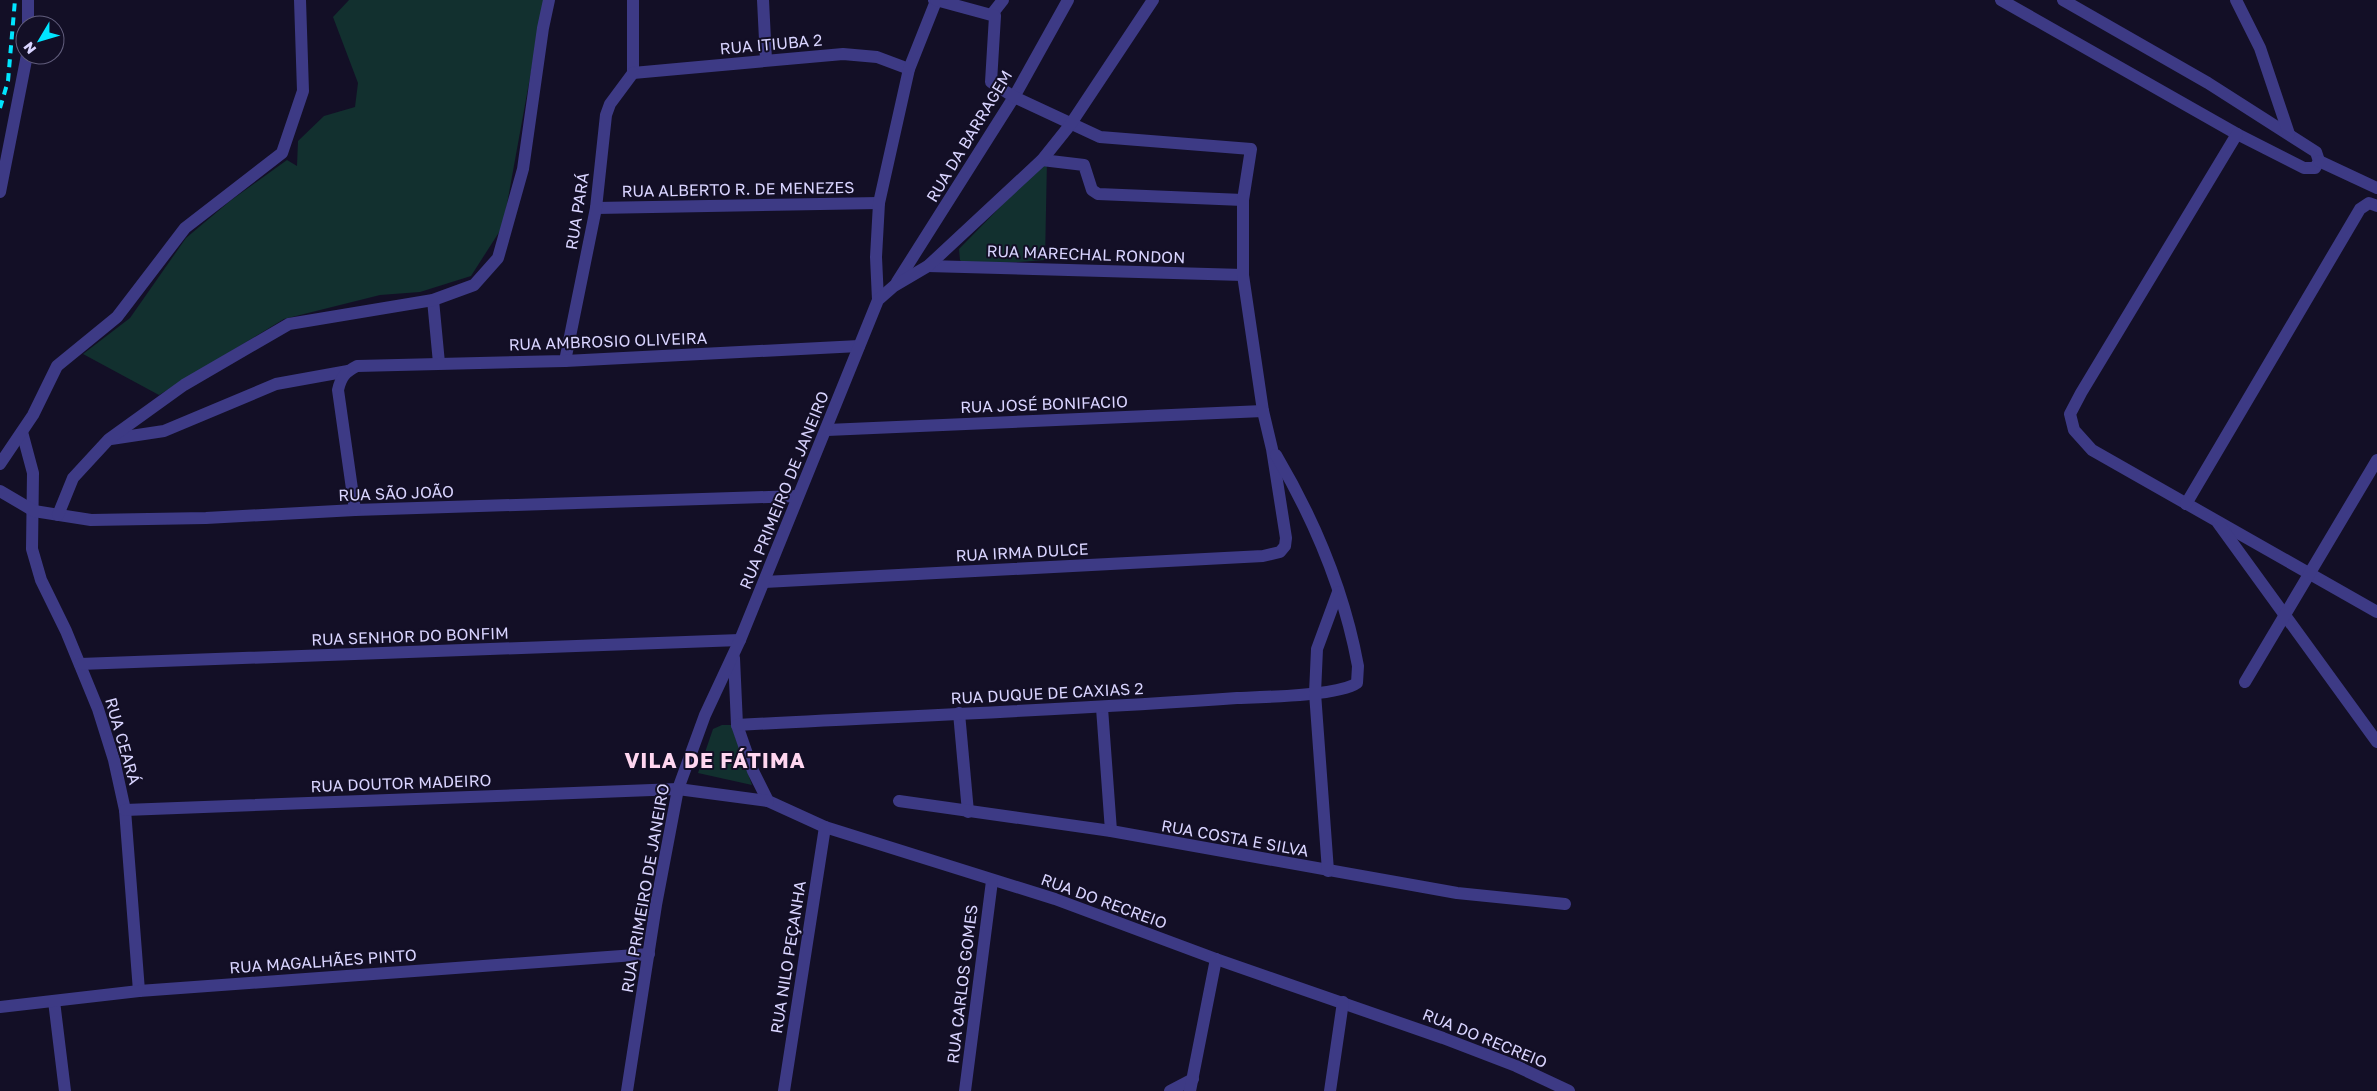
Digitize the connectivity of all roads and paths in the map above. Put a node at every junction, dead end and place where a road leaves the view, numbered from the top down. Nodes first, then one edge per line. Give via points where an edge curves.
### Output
1 (28, 0) edge
2 (300, 0) edge
3 (549, 0) edge
4 (632, 0) edge
5 (763, 0) edge
6 (935, 0) edge
7 (1003, 0) edge
8 (1068, 0) edge
9 (1153, 0) edge
10 (2001, 0) edge
11 (2063, 0) edge
12 (2236, 0) edge
13 (992, 14) junction
14 (28, 15) edge
15 (766, 60) junction
16 (25, 65) edge
17 (910, 69) junction
18 (633, 73) junction
19 (1014, 97) junction
20 (1070, 125) junction
21 (2237, 134) junction
22 (2289, 134) junction
23 (1042, 160) junction
24 (2319, 161) junction
25 (2377, 188) edge
26 (0, 192) edge
27 (1243, 200) junction
28 (880, 203) junction
29 (2377, 206) edge
30 (596, 208) junction
31 (928, 266) junction
32 (1244, 276) junction
33 (894, 286) junction
34 (433, 300) junction
35 (878, 300) junction
36 (859, 346) junction
37 (565, 361) junction
38 (439, 363) junction
39 (353, 368) junction
40 (1263, 411) junction
41 (827, 430) junction
42 (22, 432) junction
43 (109, 439) junction
44 (1272, 449) junction
45 (2377, 460) edge
46 (0, 464) edge
47 (0, 492) edge
48 (798, 496) junction
49 (2186, 504) junction
50 (355, 510) junction
51 (34, 511) junction
52 (58, 515) junction
53 (2216, 520) junction
54 (2310, 574) junction
55 (764, 582) junction
56 (1338, 592) junction
57 (2377, 612) edge
58 (2284, 616) junction
59 (740, 640) junction
60 (734, 655) junction
61 (80, 664) junction
62 (2245, 682) dead end
63 (1316, 693) junction
64 (1102, 708) junction
65 (959, 713) junction
66 (737, 725) junction
67 (2377, 742) edge
68 (678, 789) junction
69 (768, 801) junction
70 (900, 801) dead end
71 (125, 810) junction
72 (968, 812) junction
73 (825, 827) junction
74 (1111, 831) junction
75 (1328, 871) junction
76 (992, 881) junction
77 (1565, 904) dead end
78 (649, 954) junction
79 (1216, 959) junction
80 (138, 991) junction
81 (54, 1001) junction
82 (1342, 1002) junction
83 (0, 1007) edge
84 (1192, 1085) edge
85 (64, 1091) edge
86 (627, 1091) edge
87 (784, 1091) edge
88 (965, 1091) edge
89 (1170, 1091) edge
90 (1330, 1091) edge
91 (1569, 1091) edge

1 - 14 street
2 - 42 street via 303,91 282,153 185,228 117,317 57,366
3 - 34 street via 523,169 498,258 474,285
4 - 18 street
5 - 15 street
6 - 13 street
6 - 17 street
7 - 13 street
8 - 19 street, RUA DA BARRAGEM
9 - 20 street, RUA PRIMEIRO DE JANEIRO
10 - 21 street
11 - 22 street via 2208,83
12 - 22 street via 2260,48
13 - 19 street via 996,18 991,82
15 - 17 street, RUA ITIUBA 2 via 864,55
15 - 18 street, RUA ITIUBA 2
16 - 26 street
17 - 28 street
18 - 30 street, RUA PARÁ via 606,114
19 - 20 street
19 - 33 street, RUA DA BARRAGEM
20 - 23 street, RUA PRIMEIRO DE JANEIRO
20 - 27 street via 1111,139 1251,149
21 - 24 street via 2304,168 2315,168
21 - 49 street via 2070,414 2074,430 2092,450
22 - 24 street via 2316,152
23 - 27 street via 1082,164 1092,190 1098,194
23 - 31 street, RUA PRIMEIRO DE JANEIRO
24 - 25 street
27 - 32 street
28 - 30 street, RUA ALBERTO R. DE MENEZES
28 - 35 street via 876,256
29 - 49 street via 2369,203 2360,209
30 - 37 street, RUA PARÁ
31 - 32 street, RUA MARECHAL RONDON
31 - 33 street, RUA PRIMEIRO DE JANEIRO
32 - 40 street
33 - 35 street, RUA PRIMEIRO DE JANEIRO
34 - 38 street
34 - 43 street via 288,324 184,385
35 - 36 street, RUA PRIMEIRO DE JANEIRO
36 - 37 street, RUA AMBROSIO OLIVEIRA
36 - 41 street, RUA PRIMEIRO DE JANEIRO
37 - 38 street, RUA AMBROSIO OLIVEIRA
38 - 39 street, RUA AMBROSIO OLIVEIRA
39 - 43 street, RUA AMBROSIO OLIVEIRA via 276,384 164,431
39 - 50 street via 341,379 338,390
40 - 41 street, RUA JOSÉ BONIFACIO
40 - 44 street
41 - 48 street, RUA PRIMEIRO DE JANEIRO
42 - 46 street
42 - 51 street, RUA CEARÁ via 33,473
43 - 52 street via 73,478
44 - 55 street, RUA IRMA DULCE via 1286,538 1280,552 1263,556
44 - 56 street via 1300,496 1324,548
45 - 54 street
47 - 51 street, RUA SÃO JOÃO
48 - 50 street, RUA SÃO JOÃO
48 - 55 street, RUA PRIMEIRO DE JANEIRO
49 - 53 street
50 - 52 street, RUA SÃO JOÃO via 150,520 91,520
51 - 52 street, RUA SÃO JOÃO
51 - 61 street, RUA CEARÁ via 32,549 42,580
53 - 54 street
53 - 58 street
54 - 57 street
54 - 58 street
55 - 59 street, RUA PRIMEIRO DE JANEIRO
56 - 63 street via 1317,649
56 - 63 street, RUA DUQUE DE CAXIAS 2 via 1356,653 1357,683
58 - 62 street
58 - 67 street
59 - 60 street, RUA PRIMEIRO DE JANEIRO
59 - 61 street, RUA SENHOR DO BONFIM
60 - 66 street
60 - 68 street, RUA PRIMEIRO DE JANEIRO via 705,715
61 - 71 street, RUA CEARÁ via 98,708
63 - 64 street, RUA DUQUE DE CAXIAS 2
63 - 75 street
64 - 65 street, RUA DUQUE DE CAXIAS 2
64 - 74 street
65 - 66 street, RUA DUQUE DE CAXIAS 2
65 - 72 street
66 - 69 street via 753,771
68 - 69 street, RUA DOUTOR MADEIRO
68 - 71 street, RUA DOUTOR MADEIRO
68 - 78 street, RUA PRIMEIRO DE JANEIRO
69 - 73 street, RUA DO RECREIO
70 - 72 street, RUA COSTA E SILVA
71 - 80 street, RUA CEARÁ
72 - 74 street, RUA COSTA E SILVA
73 - 76 street, RUA DO RECREIO
73 - 87 street, RUA NILO PEÇANHA
74 - 75 street, RUA COSTA E SILVA
75 - 77 street, RUA COSTA E SILVA via 1457,893
76 - 79 street, RUA DO RECREIO via 1055,899
76 - 88 street, RUA CARLOS GOMES
78 - 80 street, RUA MAGALHÃES PINTO
78 - 86 street, RUA PRIMEIRO DE JANEIRO
79 - 82 street, RUA DO RECREIO
79 - 84 street
80 - 81 street, RUA MAGALHÃES PINTO
81 - 83 street, RUA MAGALHÃES PINTO
81 - 85 street
82 - 90 street
82 - 91 street, RUA DO RECREIO via 1507,1062
84 - 89 street

